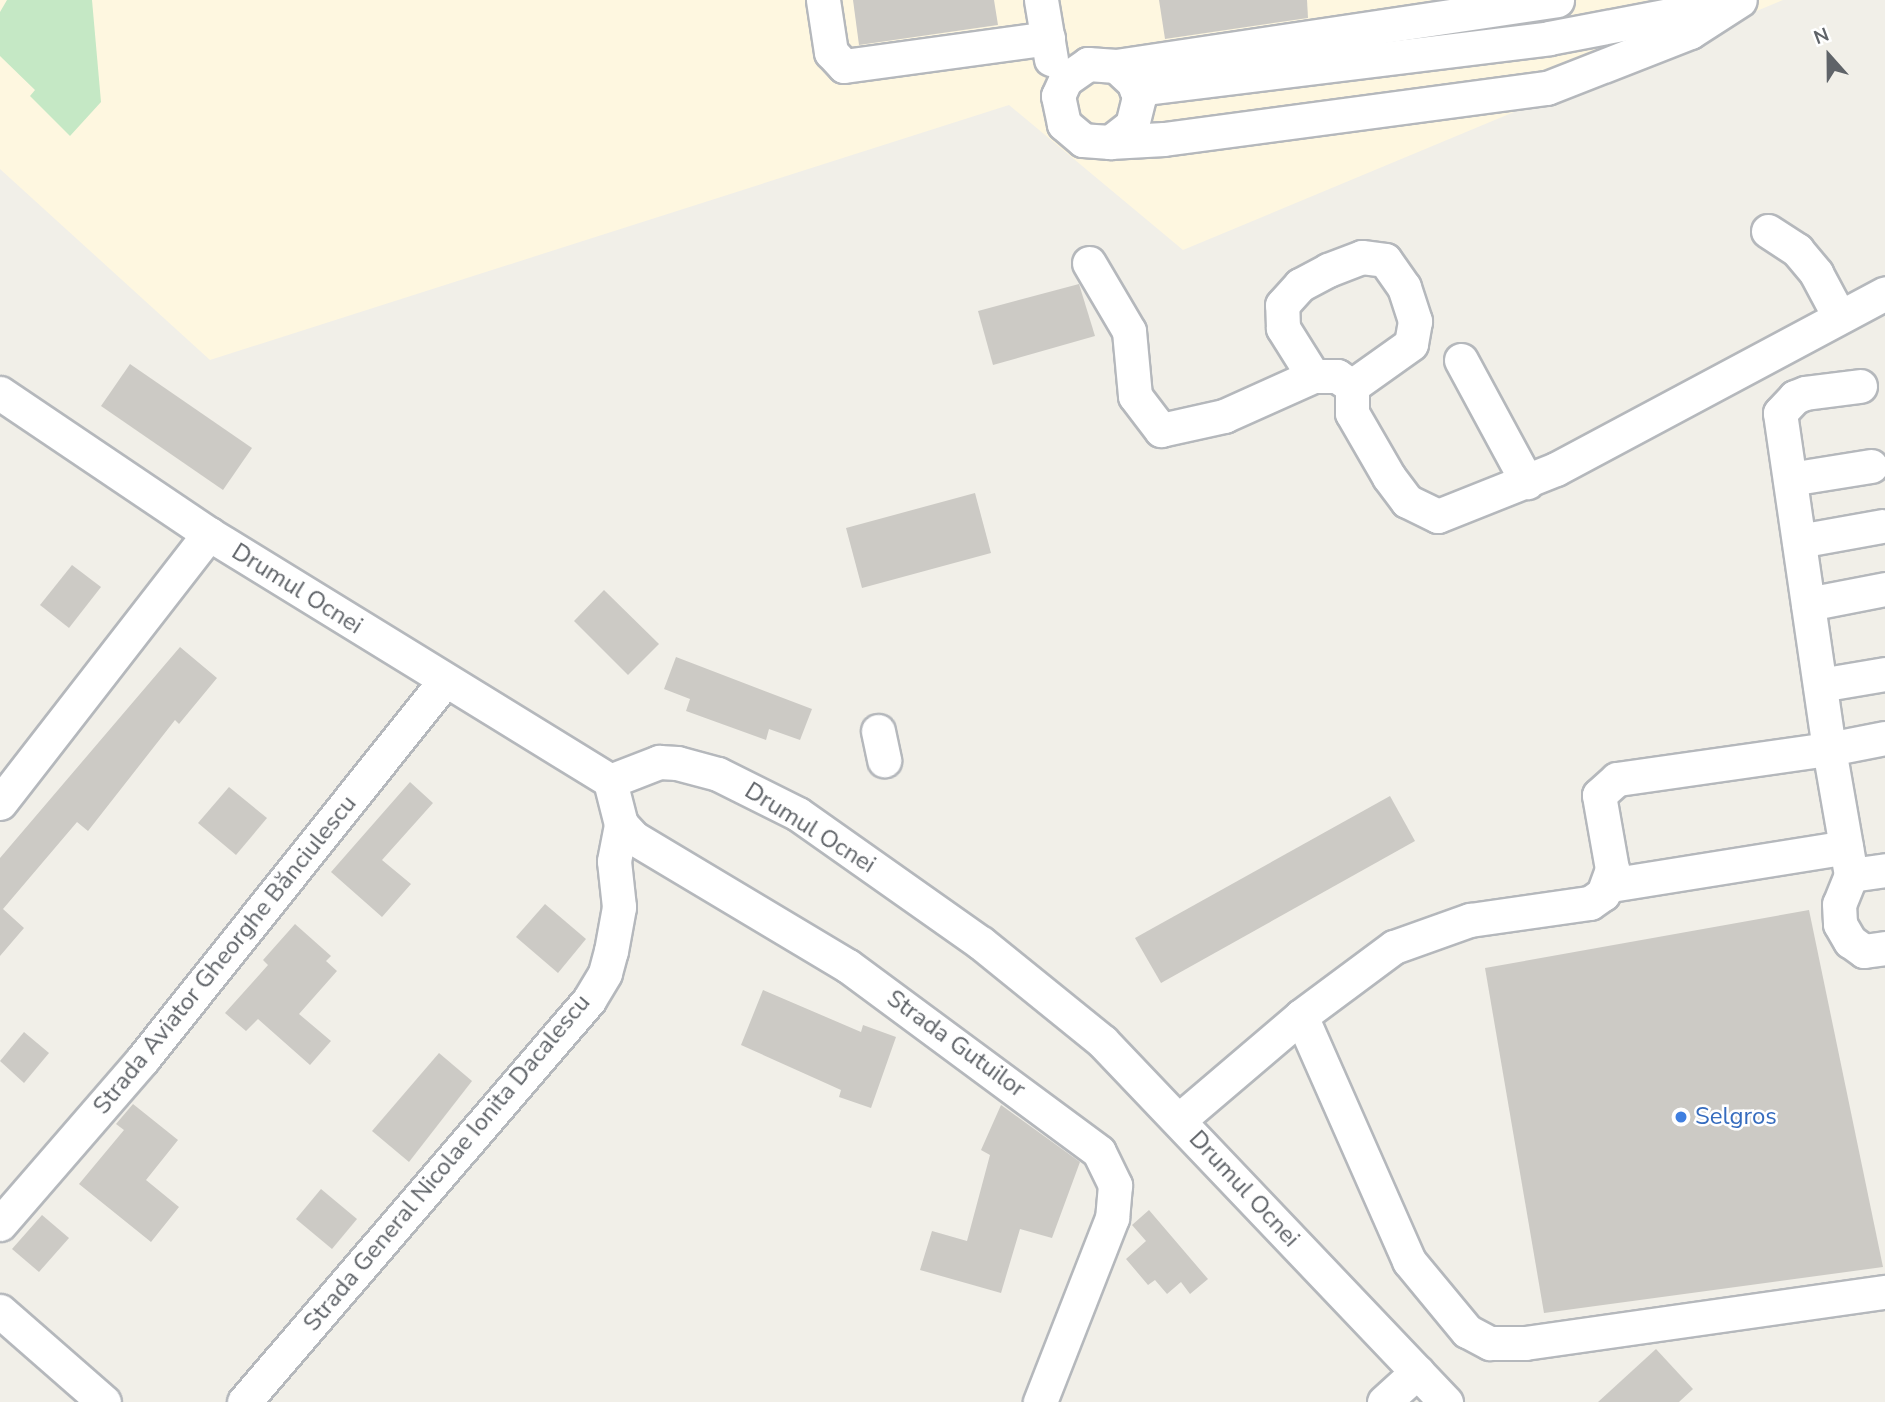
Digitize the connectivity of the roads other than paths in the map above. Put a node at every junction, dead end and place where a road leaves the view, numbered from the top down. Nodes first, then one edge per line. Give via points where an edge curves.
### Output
1 (823, 0) edge
2 (1041, 0) edge
3 (1550, 1) edge
4 (1740, 1) edge
5 (1549, 38) junction
6 (1049, 43) junction
7 (1126, 77) junction
8 (1547, 88) junction
9 (1058, 96) junction
10 (1110, 142) junction
11 (1768, 231) dead end
12 (1089, 263) dead end
13 (1885, 293) edge
14 (1839, 316) junction
15 (1461, 360) dead end
16 (1313, 376) junction
17 (1352, 386) junction
18 (1860, 386) dead end
19 (0, 393) edge
20 (1871, 467) dead end
21 (1790, 479) junction
22 (1527, 482) junction
23 (1882, 526) dead end
24 (209, 534) junction
25 (1799, 541) junction
26 (1885, 589) edge
27 (1808, 604) junction
28 (1885, 674) edge
29 (444, 682) junction
30 (1820, 685) junction
31 (1885, 738) edge
32 (1829, 749) junction
33 (610, 781) junction
34 (0, 803) edge
35 (621, 824) junction
36 (1849, 861) junction
37 (1885, 870) edge
38 (1610, 885) junction
39 (1885, 947) edge
40 (1301, 1016) junction
41 (1179, 1120) junction
42 (0, 1224) edge
43 (1885, 1292) edge
44 (0, 1311) edge
45 (1417, 1372) junction
46 (104, 1402) edge
47 (244, 1402) edge
48 (1040, 1402) edge
49 (1384, 1402) edge
50 (1446, 1402) edge

1 - 6 street via 831,51 844,66
2 - 6 street
3 - 5 street
3 - 7 street
4 - 5 street
4 - 8 street via 1690,32
5 - 7 street
5 - 8 street
6 - 9 street
7 - 9 street via 1102,62 1075,70
7 - 10 street via 1138,111 1132,125
8 - 10 street via 1164,139
9 - 10 street via 1059,111 1071,133 1083,140
11 - 14 street via 1797,250 1816,273
12 - 16 street via 1129,331 1135,396 1161,430 1224,416
13 - 14 street
14 - 22 street
15 - 22 street
16 - 17 street via 1336,376
16 - 17 street via 1283,328 1282,305 1300,285 1328,270 1362,257 1385,260 1404,287 1415,321 1411,344
17 - 22 street via 1352,413 1367,445 1407,501 1438,516
18 - 21 street via 1805,393 1785,405 1780,413
19 - 24 street, Drumul Ocnei
20 - 21 street
21 - 25 street
23 - 25 street
24 - 29 street, Drumul Ocnei
24 - 34 street
25 - 27 street
26 - 27 street
27 - 30 street
28 - 30 street
29 - 33 street, Drumul Ocnei
29 - 42 street, Strada Aviator Gheorghe Bănciulescu via 142,1060
30 - 32 street
31 - 32 street
32 - 36 street
32 - 38 street via 1617,779 1600,796 1612,869
33 - 35 street
33 - 41 street, Drumul Ocnei via 659,762 677,763 747,786 798,814 981,943 1102,1041
35 - 47 street, Strada General Nicolae Ionita Dacalescu via 614,861 619,907 605,973 589,1000
35 - 48 street, Strada Gutuilor via 634,838 848,965 1099,1152 1115,1185 1112,1218
36 - 37 street
36 - 38 street
36 - 39 street via 1839,904 1840,924 1850,941 1864,951
38 - 40 street via 1590,902 1470,920 1394,947
40 - 41 street
40 - 43 street via 1409,1261 1467,1331 1490,1343 1525,1343
41 - 45 street, Drumul Ocnei
44 - 46 street
45 - 49 street
45 - 50 street, Drumul Ocnei

